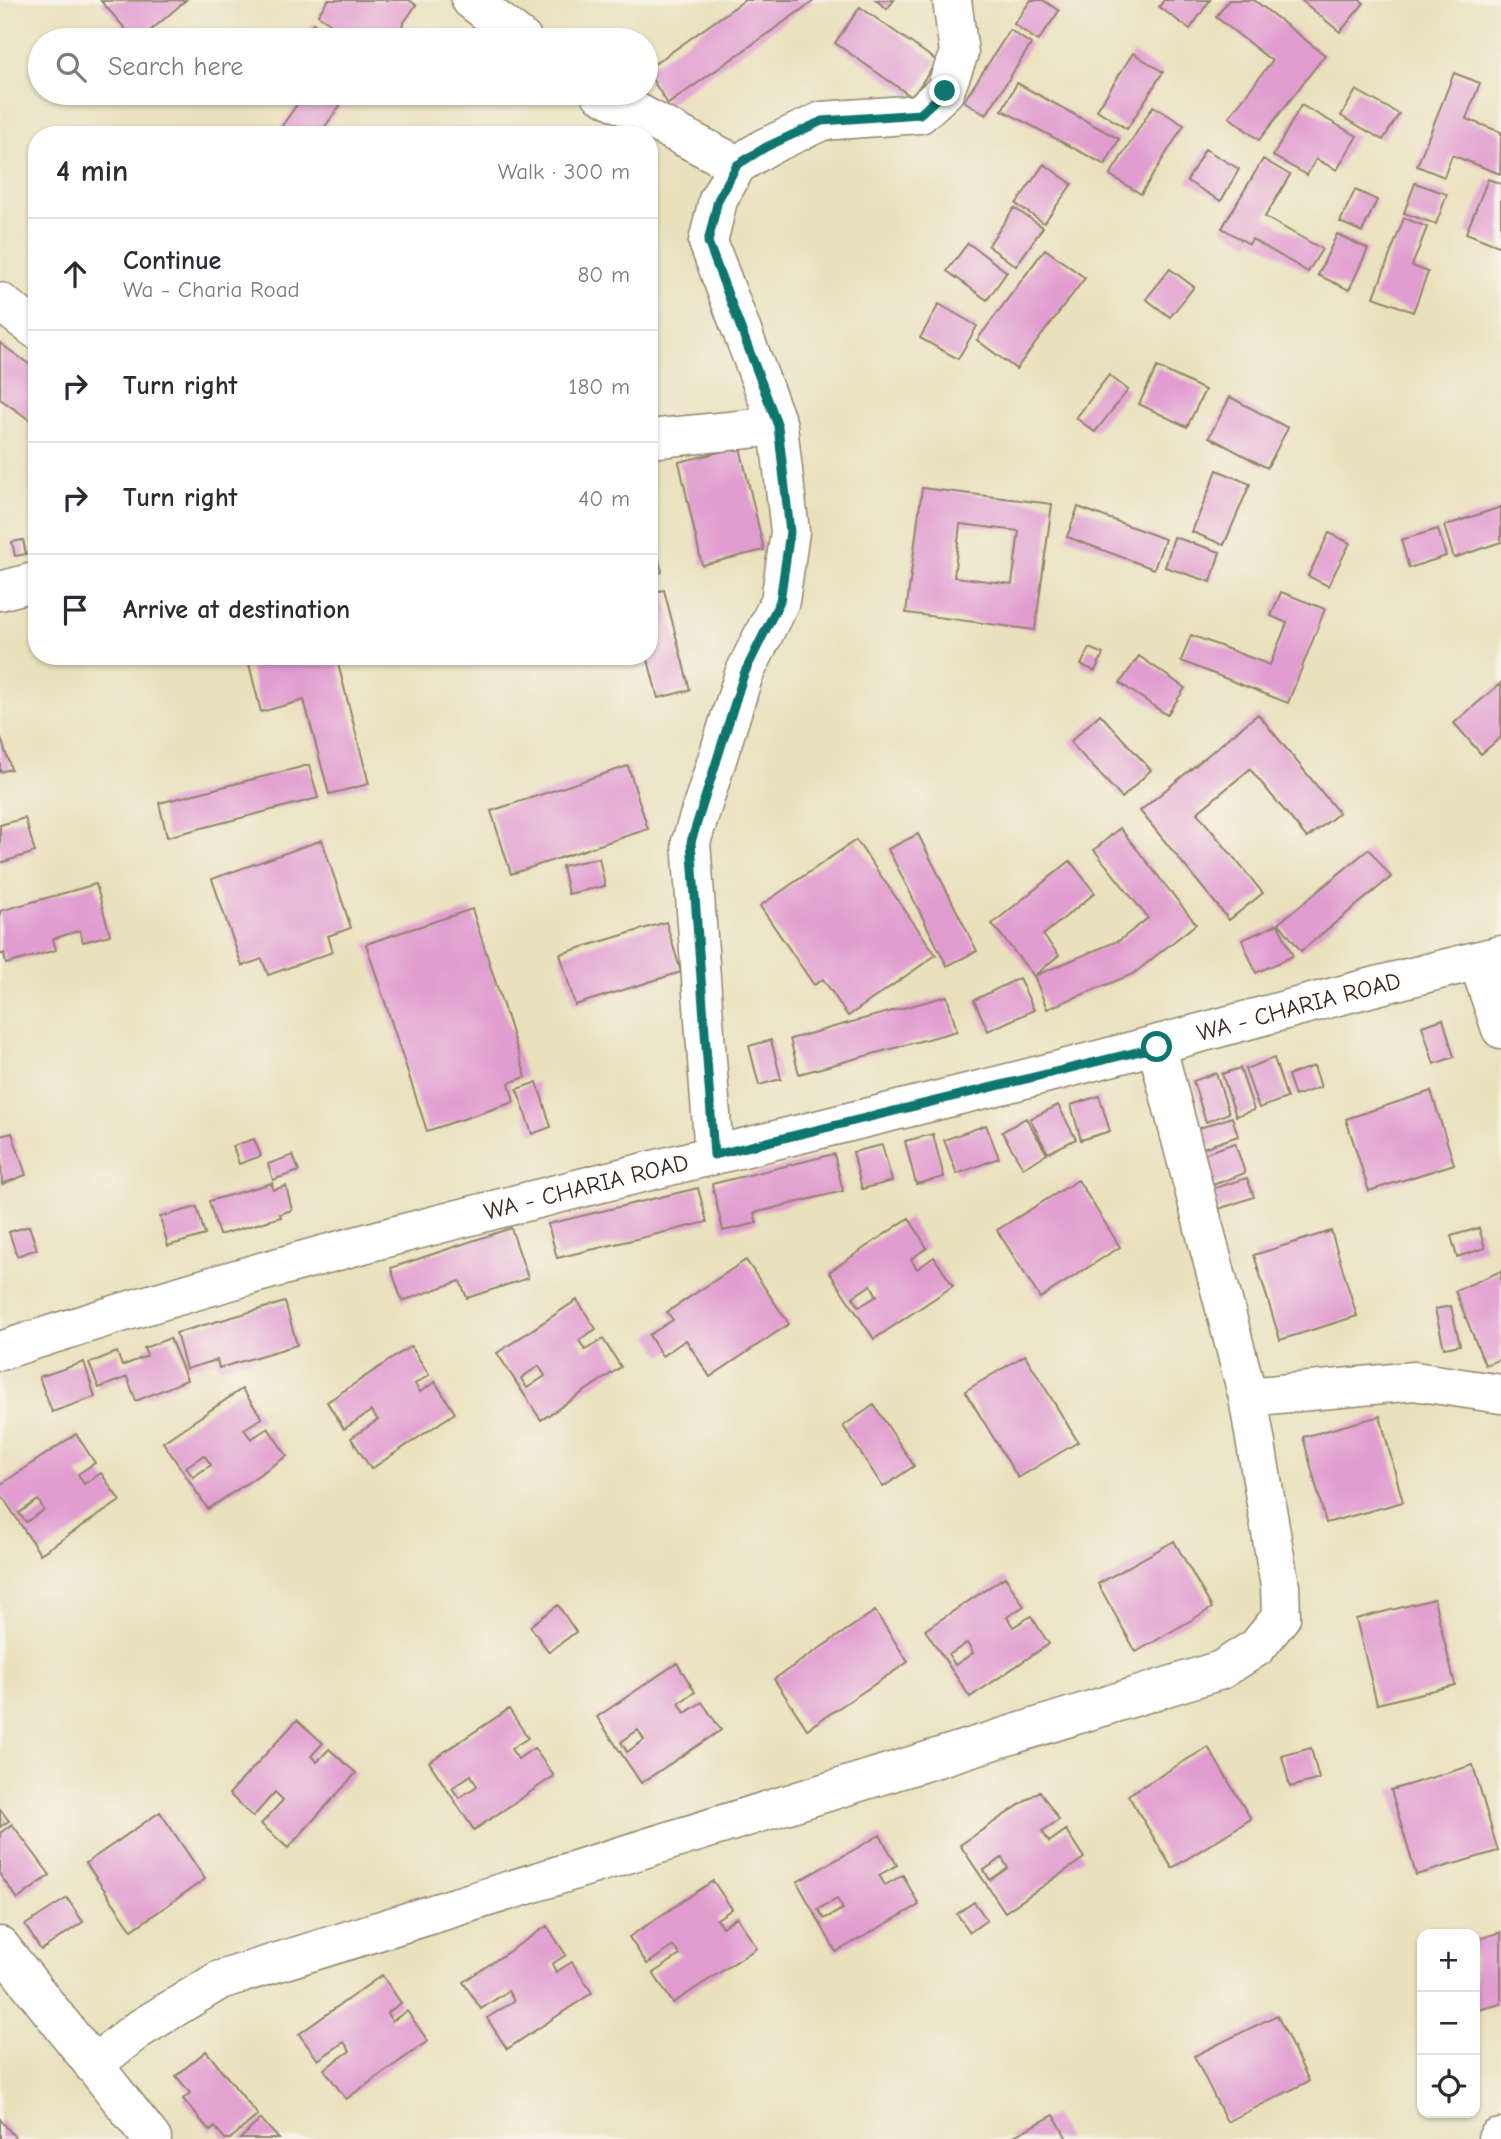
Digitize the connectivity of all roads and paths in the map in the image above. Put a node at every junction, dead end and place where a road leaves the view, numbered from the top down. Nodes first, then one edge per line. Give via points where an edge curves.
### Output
1 (471, 0) edge
2 (952, 0) edge
3 (507, 28) edge
4 (623, 105) edge
5 (737, 165) junction
6 (0, 302) edge
7 (28, 323) edge
8 (778, 426) junction
9 (658, 438) edge
10 (28, 583) edge
11 (0, 591) edge
12 (1490, 958) edge
13 (1501, 1029) edge
14 (1157, 1047) junction
15 (714, 1155) junction
16 (0, 1351) edge
17 (1501, 1394) edge
18 (1248, 1397) junction
19 (0, 1946) edge
20 (93, 2065) junction
21 (152, 2139) edge

1 - 3 street
2 - 5 street via 959,52 945,91 920,114 822,121
4 - 5 street
5 - 8 street via 718,200 708,242
6 - 7 street
8 - 9 street
8 - 15 street via 790,532 780,601 744,674 691,842
10 - 11 street
12 - 13 street
12 - 14 street, WA - CHARIA ROAD
14 - 15 street, WA - CHARIA ROAD
14 - 18 street
15 - 16 street, WA - CHARIA ROAD via 514,1204 104,1317
17 - 18 street via 1414,1381
18 - 20 street via 1280,1586 1281,1617 1257,1647 1221,1670 220,1980 136,2031
19 - 20 street
20 - 21 street

